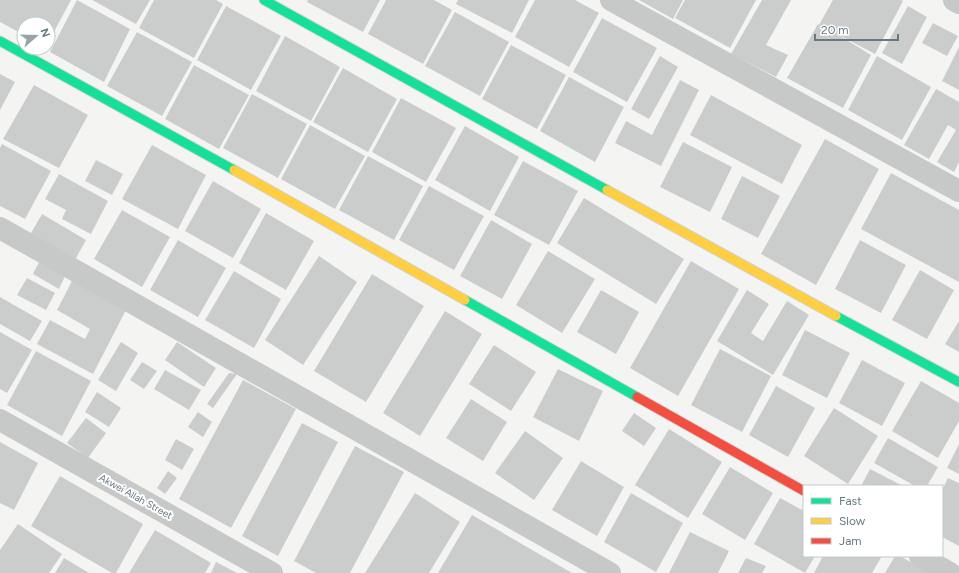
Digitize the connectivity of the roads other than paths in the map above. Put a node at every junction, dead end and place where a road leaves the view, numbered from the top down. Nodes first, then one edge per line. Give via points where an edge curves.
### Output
1 (264, 0) edge
2 (611, 0) edge
3 (954, 0) edge
4 (959, 3) edge
5 (0, 41) edge
6 (959, 191) edge
7 (0, 228) edge
8 (959, 382) edge
9 (0, 420) edge
10 (803, 490) edge
11 (922, 557) edge
12 (272, 573) edge
13 (610, 573) edge
14 (950, 573) edge

1 - 8 street
2 - 6 street
3 - 4 street
5 - 10 street
7 - 13 street
9 - 12 street, Akwei Allah Street
11 - 14 street

